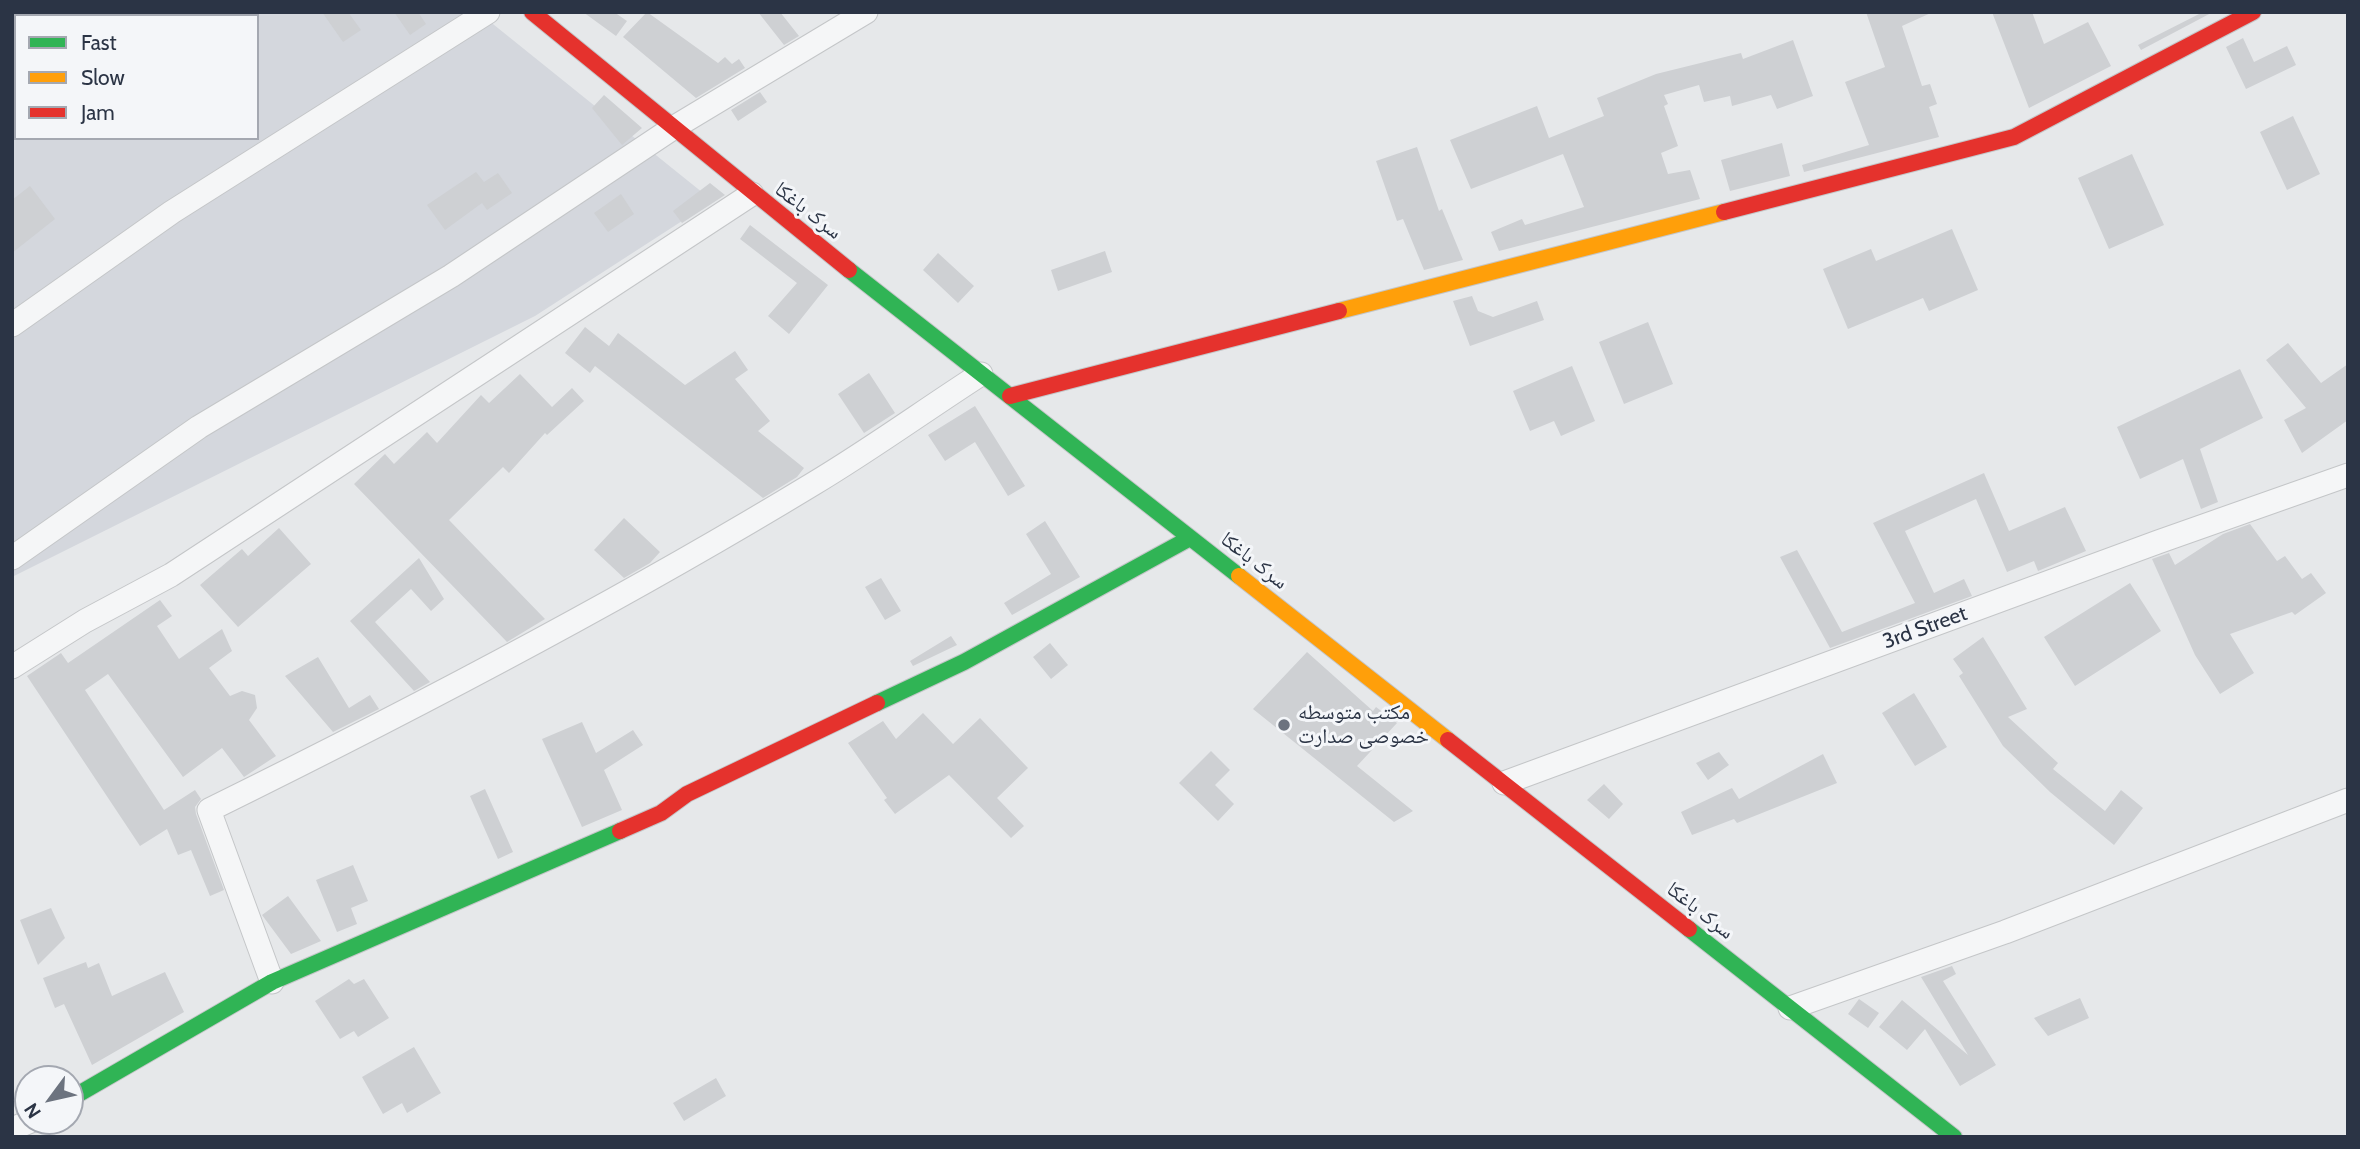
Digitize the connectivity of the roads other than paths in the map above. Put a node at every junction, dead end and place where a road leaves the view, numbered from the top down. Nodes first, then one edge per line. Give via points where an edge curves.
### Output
1 (488, 12) edge
2 (532, 12) edge
3 (866, 12) edge
4 (2253, 12) edge
5 (673, 128) junction
6 (752, 194) junction
7 (14, 320) edge
8 (981, 374) junction
9 (1010, 396) junction
10 (2348, 475) edge
11 (1190, 538) junction
12 (16, 551) edge
13 (12, 667) edge
14 (1504, 783) junction
15 (2348, 800) edge
16 (272, 982) junction
17 (1790, 1008) junction
18 (84, 1091) edge
19 (1954, 1137) edge

1 - 7 street via 172,212
2 - 5 street, سرک باغکا
3 - 5 street
4 - 9 street via 2014,137
5 - 6 street, سرک باغکا
5 - 12 street via 452,276 199,427
6 - 8 street, سرک باغکا
6 - 13 street via 171,576 85,621
8 - 9 street, سرک باغکا
8 - 16 street via 814,484 625,593 419,706 209,810
9 - 11 street, سرک باغکا
10 - 14 street, 3rd Street
11 - 14 street, سرک باغکا
11 - 16 street via 964,662 687,794 661,813
14 - 17 street, سرک باغکا
15 - 17 street via 2005,932
16 - 18 street
17 - 19 street, سرک باغکا

